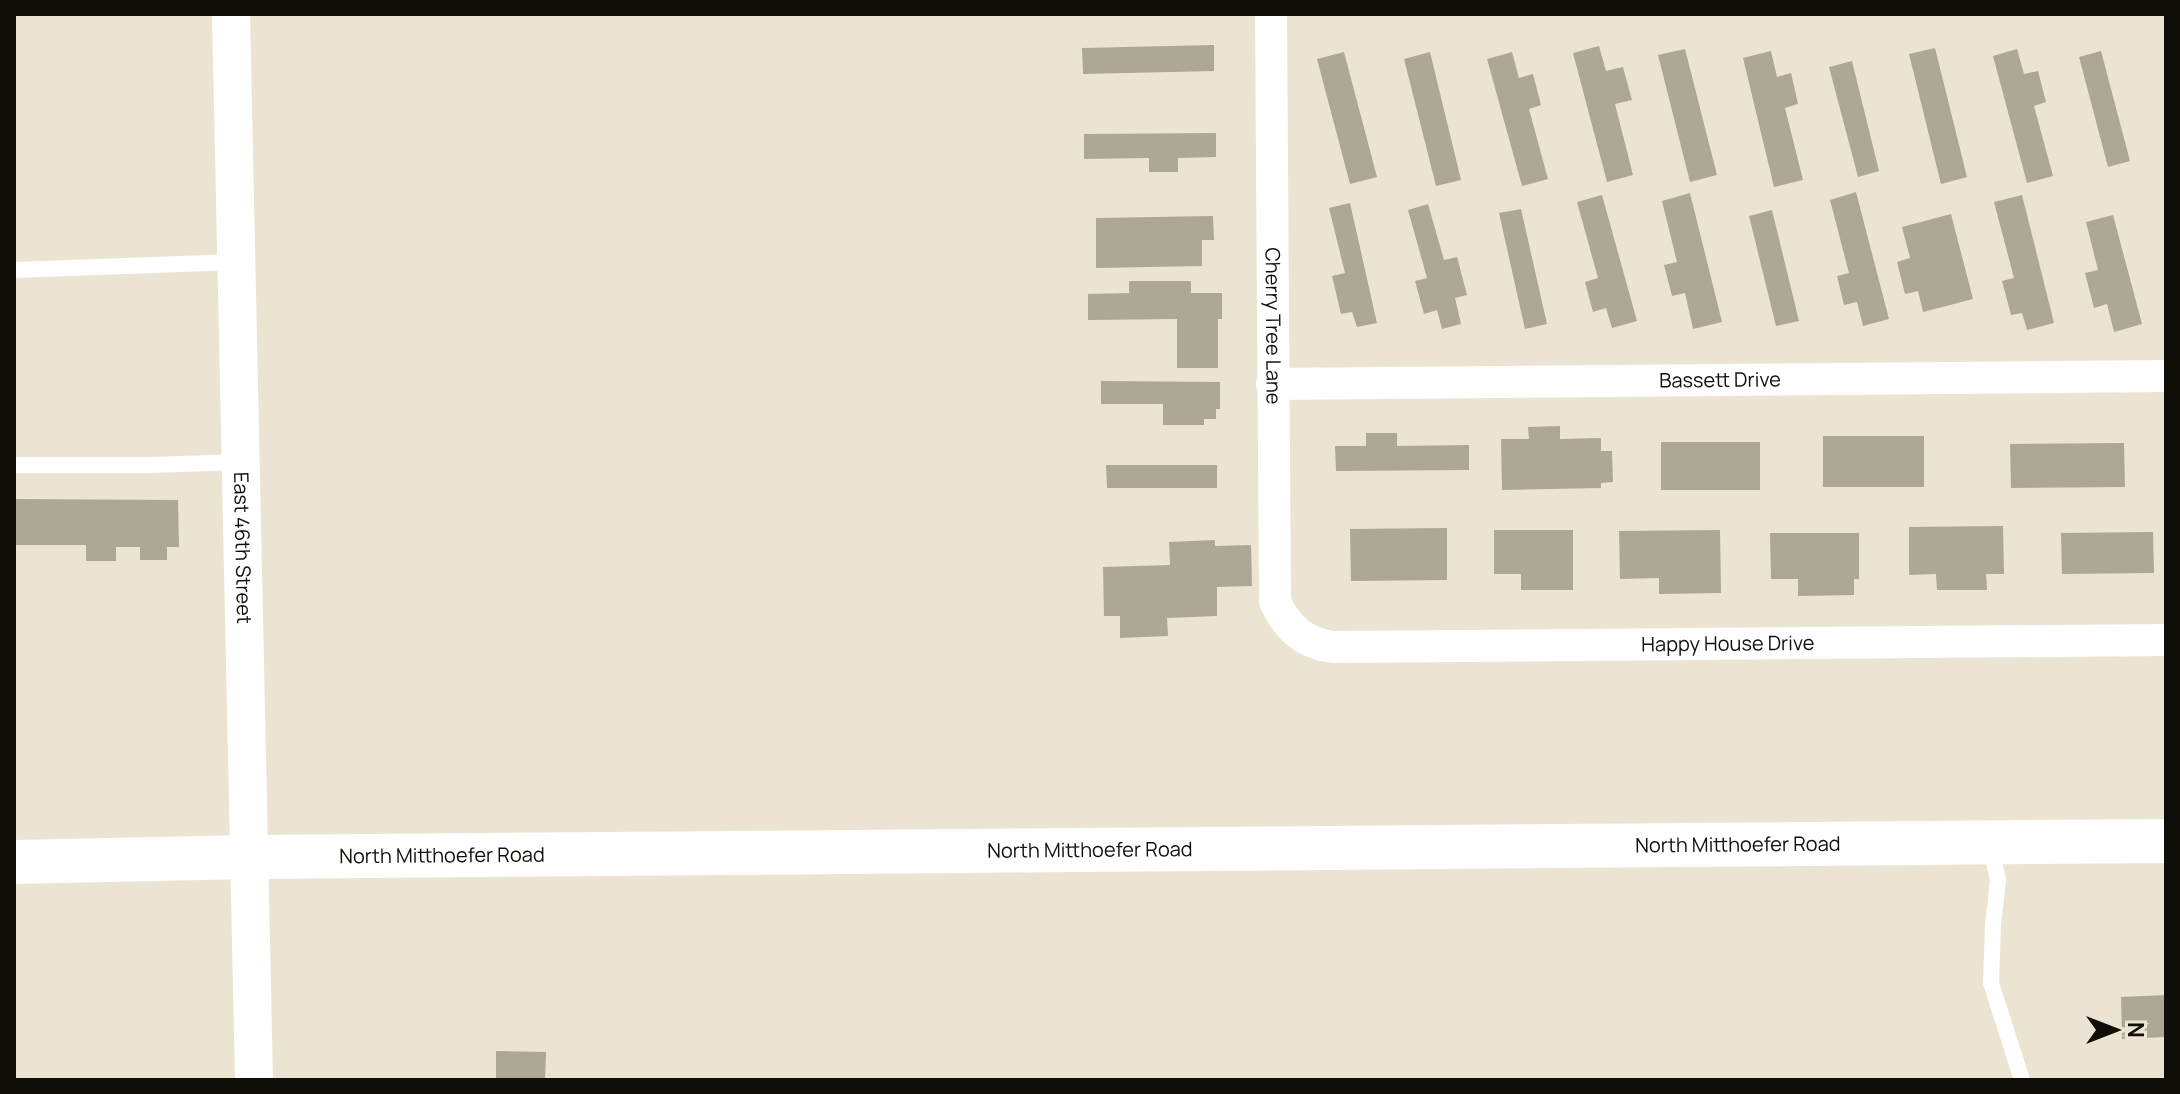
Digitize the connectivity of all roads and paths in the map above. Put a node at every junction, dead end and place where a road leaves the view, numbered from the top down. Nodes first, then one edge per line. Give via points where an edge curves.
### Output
1 (231, 14) edge
2 (1271, 14) edge
3 (237, 262) junction
4 (14, 270) edge
5 (2166, 376) edge
6 (1272, 384) junction
7 (241, 462) junction
8 (14, 465) edge
9 (1295, 633) joint
10 (2166, 640) edge
11 (2166, 841) edge
12 (1990, 843) junction
13 (250, 857) junction
14 (14, 862) edge
15 (254, 1080) edge
16 (2022, 1080) edge

1 - 3 street, East 46th Street
2 - 6 street, Cherry Tree Lane
3 - 4 lane
3 - 7 street, East 46th Street
5 - 6 street, Bassett Drive
6 - 9 street, Cherry Tree Lane via 1275,602
7 - 8 lane
7 - 13 street, East 46th Street
9 - 10 street, Happy House Drive via 1333,647
11 - 12 main road, North Mitthoefer Road
12 - 13 main road, North Mitthoefer Road
12 - 16 lane via 1998,880 1991,983
13 - 14 main road, North Mitthoefer Road
13 - 15 street, East 46th Street

